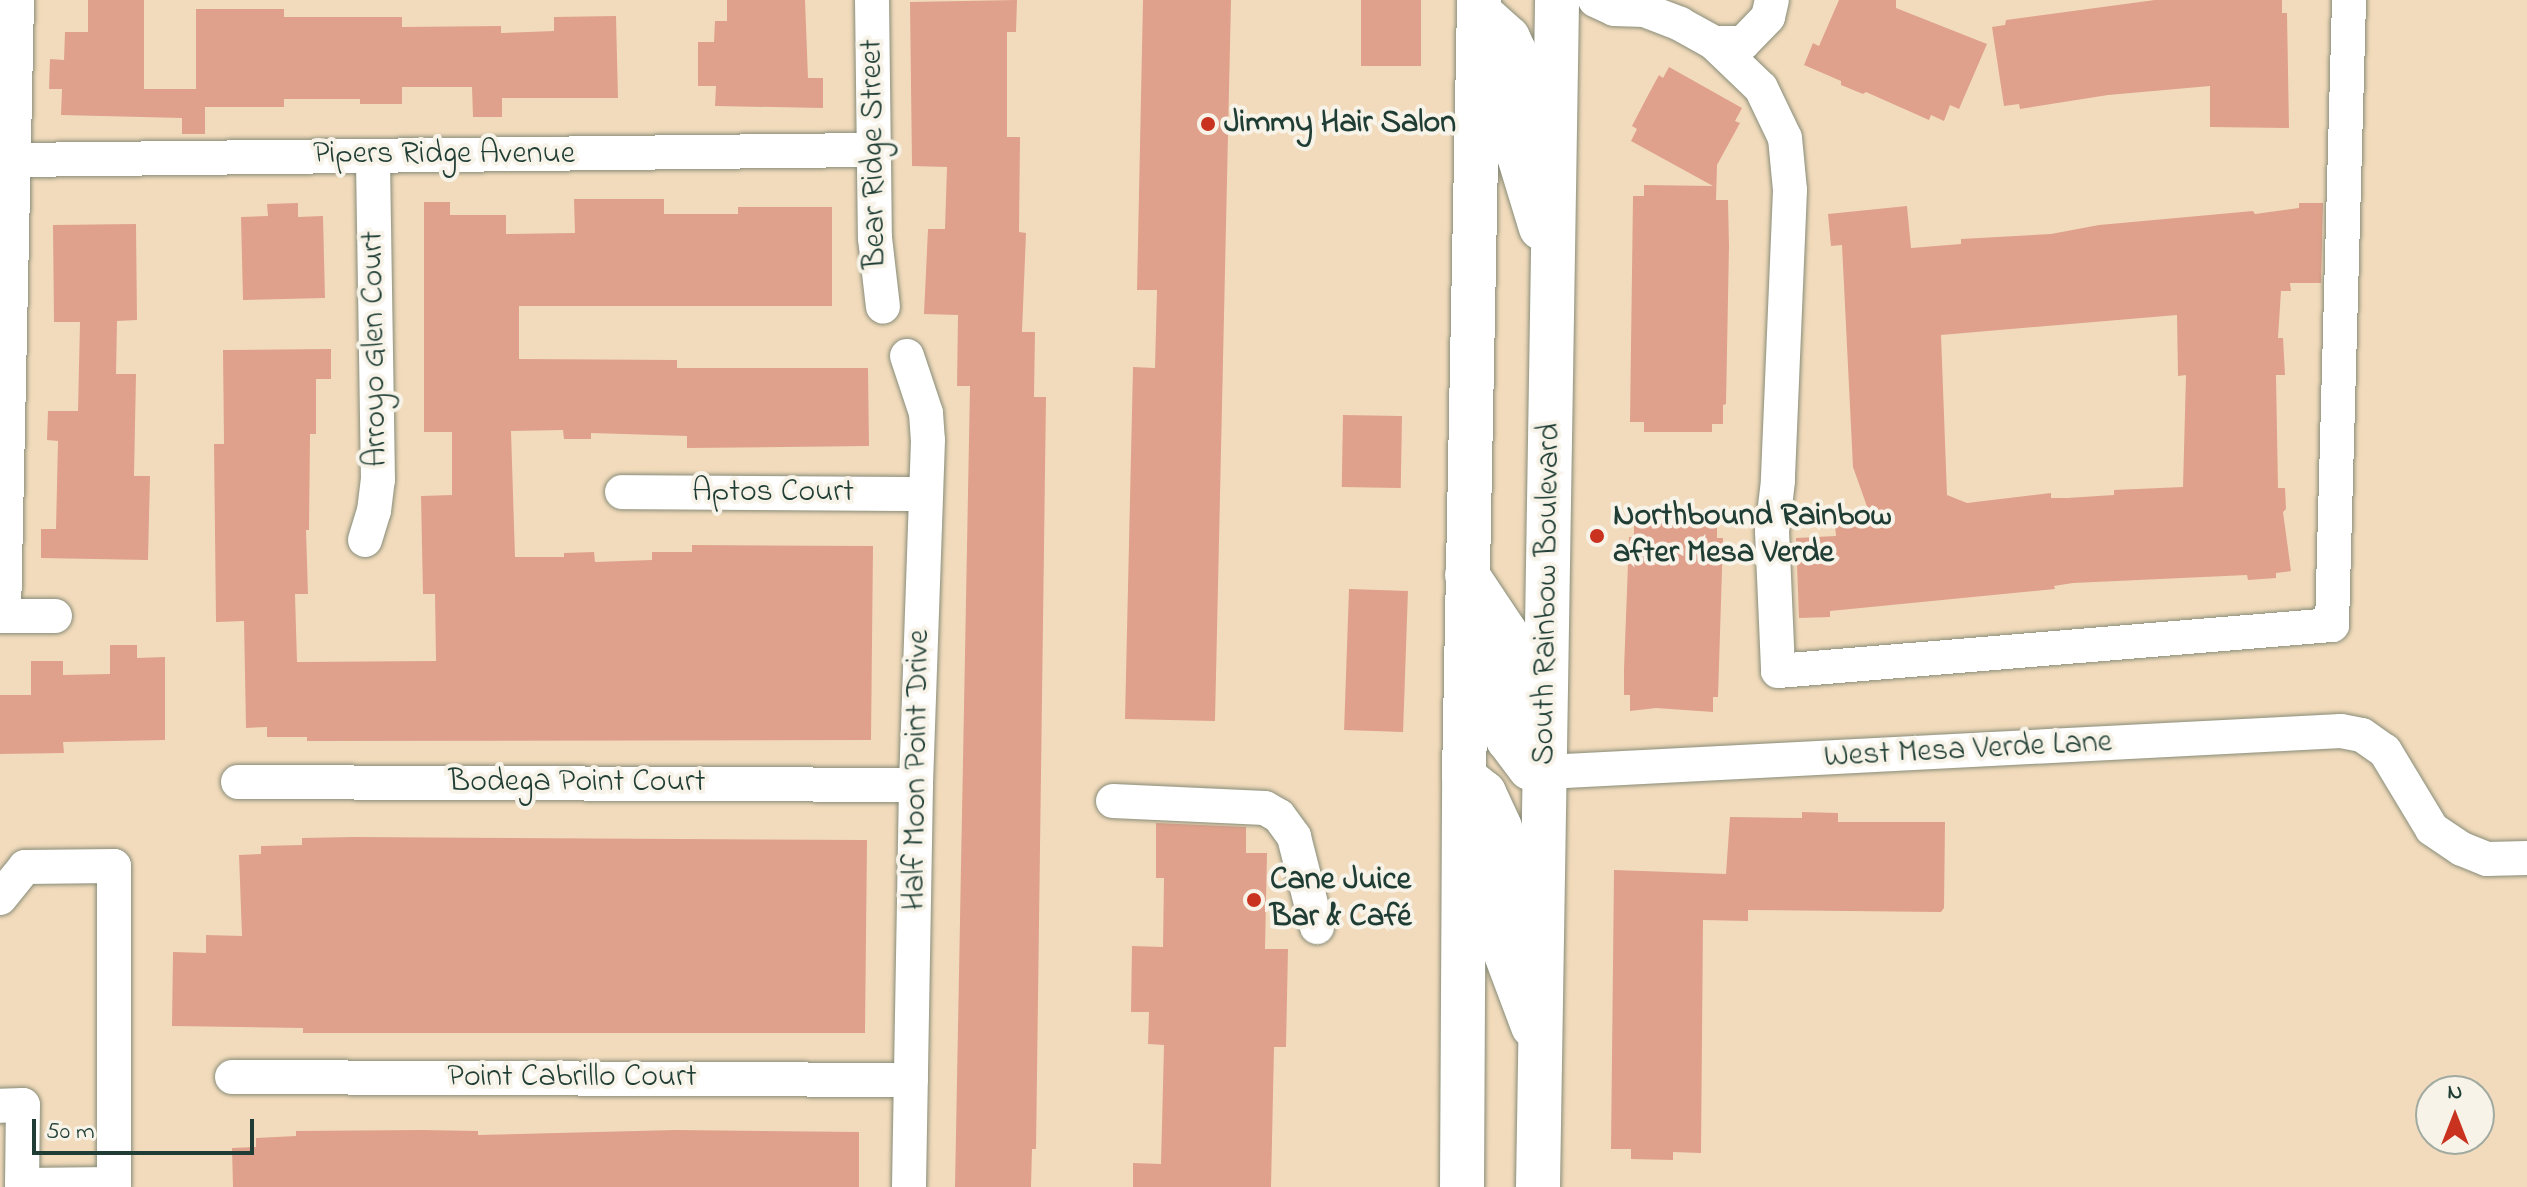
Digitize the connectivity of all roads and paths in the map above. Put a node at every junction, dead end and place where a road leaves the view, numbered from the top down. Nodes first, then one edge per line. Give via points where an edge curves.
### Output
1 (17, 0) edge
2 (872, 0) edge
3 (1557, 0) edge
4 (1595, 0) edge
5 (1772, 0) edge
6 (2349, 0) edge
7 (1479, 6) edge
8 (1714, 43) junction
9 (874, 150) junction
10 (373, 156) junction
11 (14, 160) junction
12 (1552, 264) junction
13 (883, 307) dead end
14 (907, 356) dead end
15 (622, 492) dead end
16 (925, 494) junction
17 (365, 540) dead end
18 (1467, 575) junction
19 (2, 616) edge
20 (55, 616) dead end
21 (1546, 772) junction
22 (1464, 777) junction
23 (238, 782) dead end
24 (916, 785) junction
25 (1113, 801) dead end
26 (2527, 858) edge
27 (0, 898) edge
28 (1317, 927) dead end
29 (1541, 1047) junction
30 (232, 1077) dead end
31 (911, 1080) junction
32 (0, 1106) edge
33 (909, 1187) edge
34 (1462, 1187) edge
35 (1538, 1187) edge

1 - 11 street
2 - 9 street, Bear Ridge Street
3 - 12 main road, South Rainbow Boulevard
4 - 8 street via 1614,9 1644,10
5 - 8 street via 1768,17 1743,43
6 - 8 street via 2332,625 1778,671 1772,531 1790,190 1785,138 1761,88
7 - 12 main road via 1514,51 1519,156
7 - 18 main road
9 - 10 street, Pipers Ridge Avenue
9 - 13 street, Bear Ridge Street via 875,238
10 - 11 street, Pipers Ridge Avenue
10 - 17 street, Arroyo Glen Court via 378,480
11 - 19 street
12 - 21 main road, South Rainbow Boulevard
14 - 16 street, Half Moon Point Drive via 926,413
15 - 16 street, Aptos Court
16 - 24 street, Half Moon Point Drive
18 - 21 main road via 1505,632 1503,719 1508,739 1530,768
18 - 22 main road
19 - 20 street
21 - 26 street, West Mesa Verde Lane via 2341,731 2362,735 2385,751 2432,829 2487,859
21 - 29 main road, South Rainbow Boulevard
22 - 29 main road via 1484,793 1498,819 1501,941
22 - 34 main road
23 - 24 street, Bodega Point Court
24 - 31 street, Half Moon Point Drive
25 - 28 street via 1265,808 1279,816 1294,837
27 - 32 street via 25,867 114,866 114,1184 22,1185 23,1105
29 - 35 main road, South Rainbow Boulevard
30 - 31 street, Point Cabrillo Court
31 - 33 street, Half Moon Point Drive

